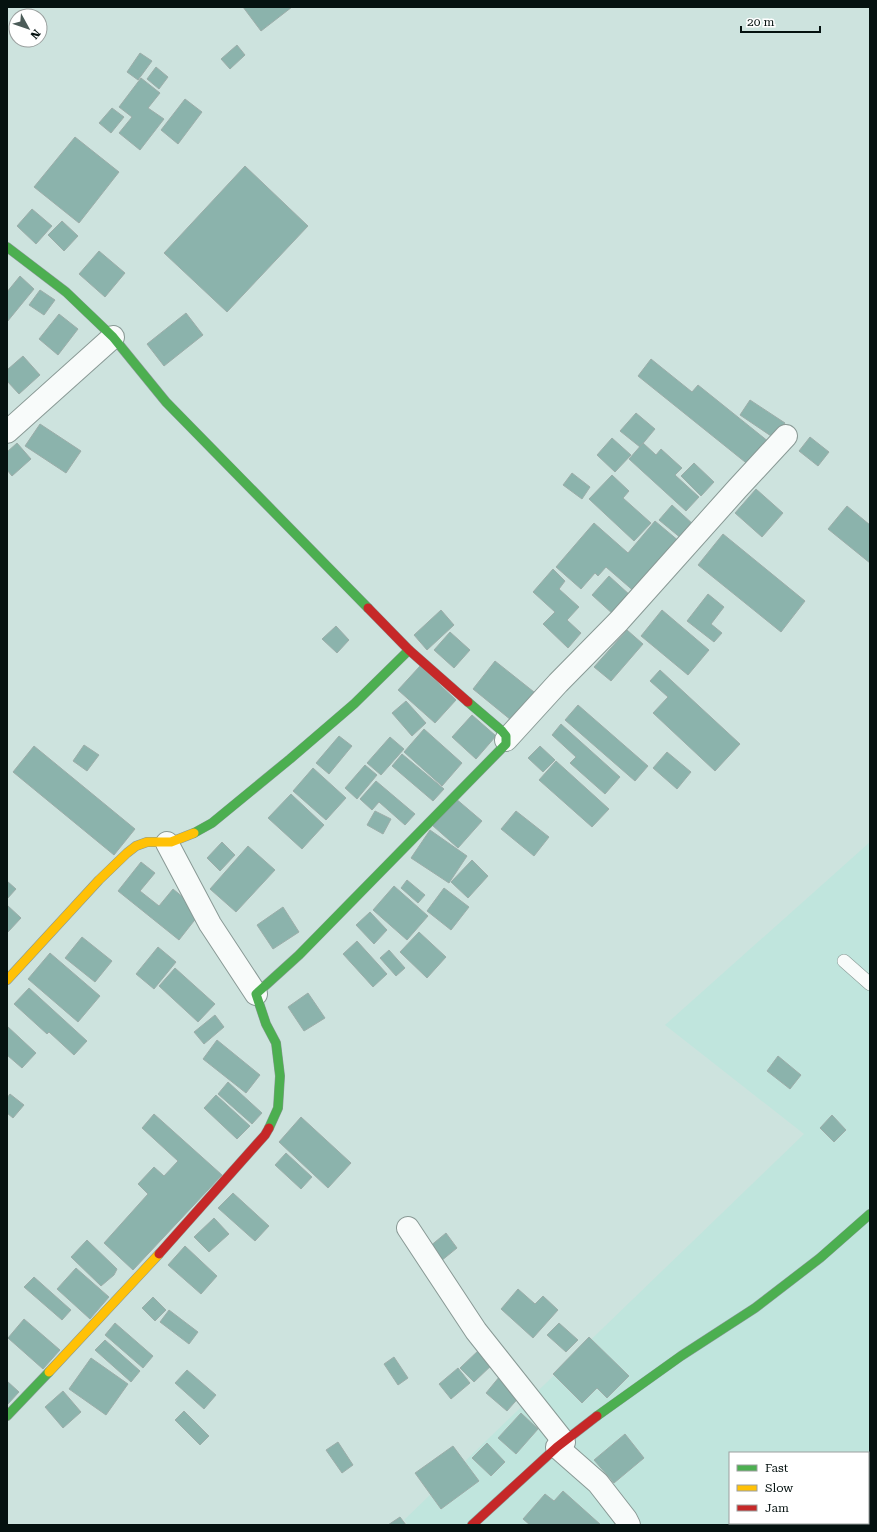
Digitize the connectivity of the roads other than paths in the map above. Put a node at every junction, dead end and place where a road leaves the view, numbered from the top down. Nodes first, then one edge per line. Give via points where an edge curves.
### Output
1 (7, 247) edge
2 (113, 337) junction
3 (7, 432) edge
4 (786, 436) dead end
5 (409, 650) junction
6 (506, 740) junction
7 (167, 843) junction
8 (844, 961) dead end
9 (7, 980) edge
10 (870, 984) edge
11 (256, 994) junction
12 (870, 1214) edge
13 (408, 1228) dead end
14 (7, 1416) edge
15 (560, 1444) junction
16 (472, 1525) edge
17 (629, 1525) edge

1 - 2 street via 66,292
2 - 3 street
2 - 5 street via 166,402
4 - 6 street via 619,621
5 - 6 street via 498,727 506,736
5 - 7 street via 354,704 227,812 197,832
6 - 11 street via 506,744 299,955
7 - 9 street via 147,842 127,853
7 - 11 street via 210,924
8 - 10 lane
11 - 14 street via 266,1024 276,1043 280,1076 278,1108 270,1127 148,1266
12 - 15 street via 820,1258 755,1308 681,1356
13 - 15 street via 476,1331
15 - 16 street
15 - 17 street via 598,1483

